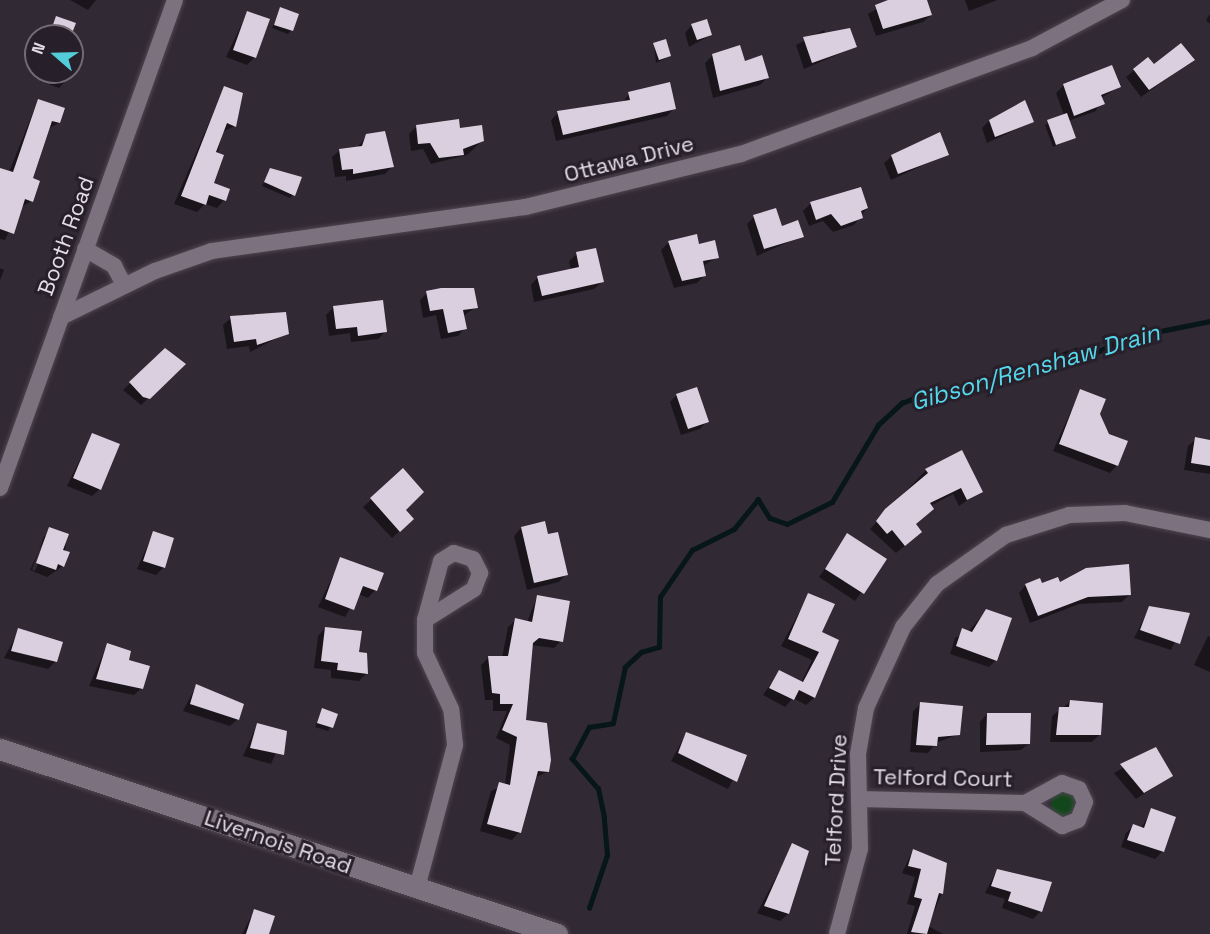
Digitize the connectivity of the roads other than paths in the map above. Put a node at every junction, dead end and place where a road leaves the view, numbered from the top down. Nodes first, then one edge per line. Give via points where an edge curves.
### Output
1 (175, 0) edge
2 (1122, 0) edge
3 (85, 249) junction
4 (124, 285) junction
5 (61, 317) junction
6 (0, 488) edge
7 (1210, 530) edge
8 (425, 620) dead end
9 (0, 749) edge
10 (859, 799) junction
11 (1025, 802) dead end
12 (417, 888) junction
13 (557, 934) edge
14 (837, 934) edge

1 - 3 street, Booth Road
2 - 4 street, Ottawa Drive via 1032,48 741,154 525,207 229,248
3 - 4 street via 114,266
3 - 5 street, Booth Road
4 - 5 street, Ottawa Drive
5 - 6 street, Booth Road
7 - 10 street, Telford Drive via 1125,513 1069,515 1013,532 966,558 912,614 872,692 861,729
8 - 12 street via 425,653 451,710 455,745
9 - 12 street, Livernois Road
10 - 11 street, Telford Court
10 - 14 street, Telford Drive via 856,870
12 - 13 street, Livernois Road

